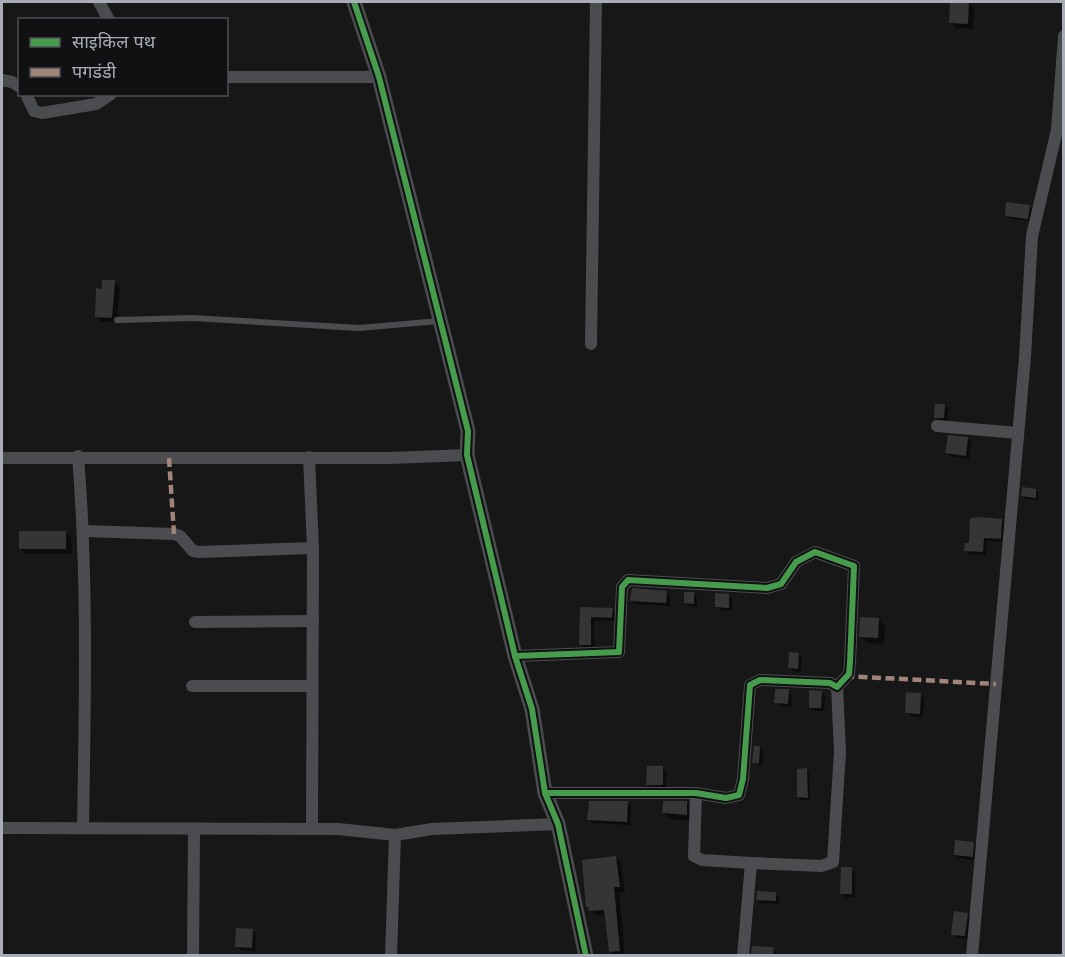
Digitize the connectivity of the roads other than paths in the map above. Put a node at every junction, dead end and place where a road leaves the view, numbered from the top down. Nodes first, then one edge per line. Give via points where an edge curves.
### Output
1 (99, 2) edge
2 (354, 2) edge
3 (596, 2) edge
4 (108, 18) edge
5 (1064, 36) edge
6 (228, 77) edge
7 (379, 77) junction
8 (2, 80) edge
9 (18, 86) edge
10 (27, 96) edge
11 (108, 96) edge
12 (117, 320) dead end
13 (439, 321) junction
14 (591, 344) dead end
15 (937, 426) dead end
16 (1018, 433) junction
17 (467, 455) junction
18 (78, 456) junction
19 (309, 457) junction
20 (2, 458) edge
21 (84, 531) junction
22 (313, 548) junction
23 (313, 621) junction
24 (195, 622) dead end
25 (515, 656) junction
26 (192, 686) dead end
27 (312, 686) junction
28 (837, 687) junction
29 (545, 793) junction
30 (696, 793) junction
31 (558, 824) junction
32 (83, 827) junction
33 (2, 828) edge
34 (312, 829) junction
35 (194, 830) junction
36 (395, 835) junction
37 (751, 863) junction
38 (193, 956) edge
39 (391, 956) edge
40 (586, 956) edge
41 (743, 956) edge
42 (972, 956) edge

1 - 4 street
2 - 7 street
3 - 14 street
5 - 16 street via 1057,130 1032,236
6 - 7 street
7 - 13 street
8 - 9 street
10 - 11 street via 34,111 42,113 96,104
12 - 13 lane via 193,318 359,328
13 - 17 street via 468,431
15 - 16 street
16 - 42 street
17 - 19 street
17 - 25 street
18 - 19 street
18 - 20 street
18 - 21 street
19 - 22 street
21 - 22 street via 174,534 199,552
21 - 32 street
22 - 23 street
23 - 24 street
23 - 27 street
25 - 28 street via 619,652 621,587 628,579 776,587 796,562 815,552 854,566 849,674
25 - 29 street via 532,709
26 - 27 street
27 - 34 street
28 - 30 street via 830,683 754,681 748,692 739,795 726,798
28 - 37 street via 840,752 833,862 821,866
29 - 30 street
29 - 31 street
30 - 37 street via 694,856
31 - 36 street via 432,829
31 - 40 street
32 - 33 street
32 - 35 street
34 - 35 street
34 - 36 street
35 - 38 street
36 - 39 street
37 - 41 street

